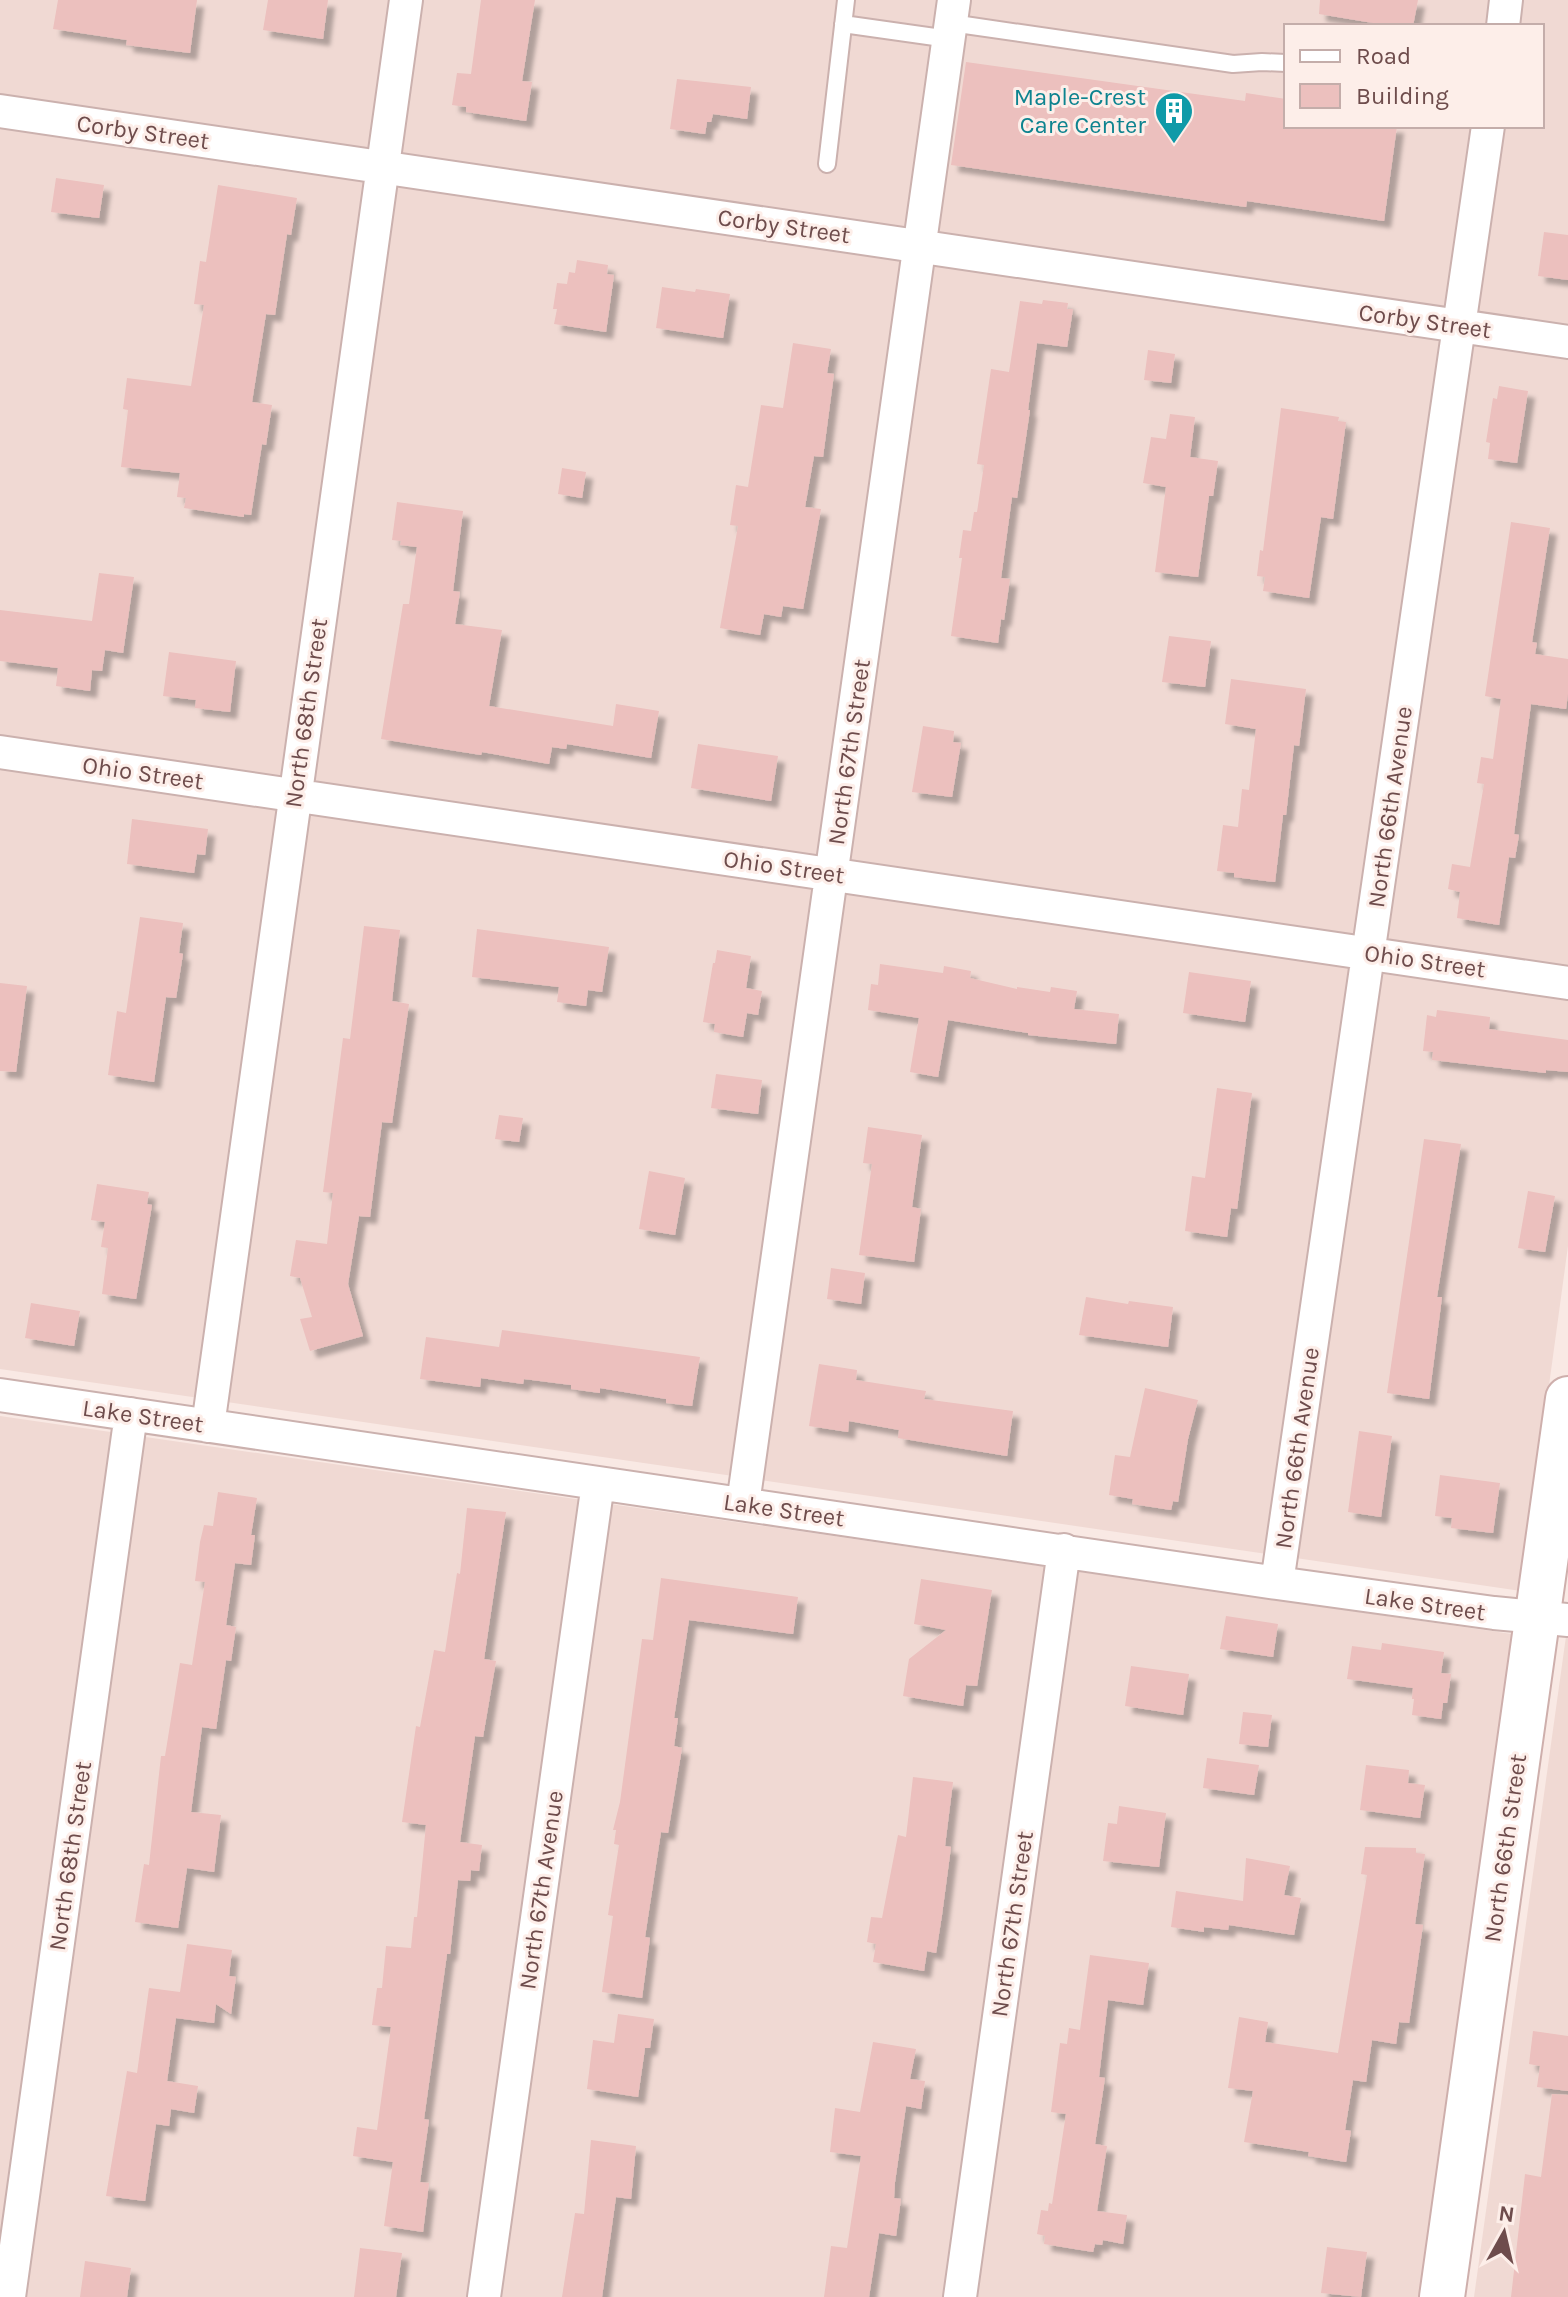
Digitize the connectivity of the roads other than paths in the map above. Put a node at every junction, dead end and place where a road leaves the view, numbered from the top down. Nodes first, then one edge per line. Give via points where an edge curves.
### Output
1 (406, 0) edge
2 (846, 0) edge
3 (1506, 0) edge
4 (951, 21) edge
5 (843, 24) junction
6 (1503, 24) edge
7 (1284, 63) edge
8 (0, 111) edge
9 (1488, 128) edge
10 (827, 164) dead end
11 (383, 167) junction
12 (920, 246) junction
13 (1460, 325) junction
14 (1568, 342) edge
15 (0, 752) edge
16 (295, 795) junction
17 (832, 874) junction
18 (1369, 953) junction
19 (1568, 983) edge
20 (0, 1395) edge
21 (1568, 1399) edge
22 (131, 1414) junction
23 (208, 1426) junction
24 (598, 1483) junction
25 (743, 1504) junction
26 (1064, 1550) junction
27 (1277, 1583) junction
28 (1552, 1619) edge
29 (9, 2297) edge
30 (484, 2297) edge
31 (960, 2297) edge
32 (1442, 2297) edge

1 - 11 street, North 68th Street
2 - 5 lane
3 - 6 street
4 - 5 lane
4 - 7 lane via 1233,64
4 - 12 street, North 67th Street
5 - 10 lane
8 - 11 street, Corby Street
9 - 13 street, North 66th Avenue
11 - 12 street, Corby Street
11 - 16 street, North 68th Street
12 - 13 street, Corby Street
12 - 17 street, North 67th Street
13 - 14 street, Corby Street
13 - 18 street, North 66th Avenue
15 - 16 street, Ohio Street
16 - 17 street, Ohio Street
16 - 23 street, North 68th Street
17 - 18 street, Ohio Street
17 - 25 street, North 67th Street
18 - 19 street, Ohio Street
18 - 27 street, North 66th Avenue
20 - 22 street, Lake Street
21 - 28 street, North 66th Street
22 - 23 street, Lake Street
22 - 29 street, North 68th Street
23 - 24 street, Lake Street
24 - 25 street, Lake Street
24 - 30 street, North 67th Avenue
25 - 26 street, Lake Street
26 - 27 street, Lake Street
26 - 31 street, North 67th Street
27 - 28 street, Lake Street
28 - 32 street, North 66th Street

